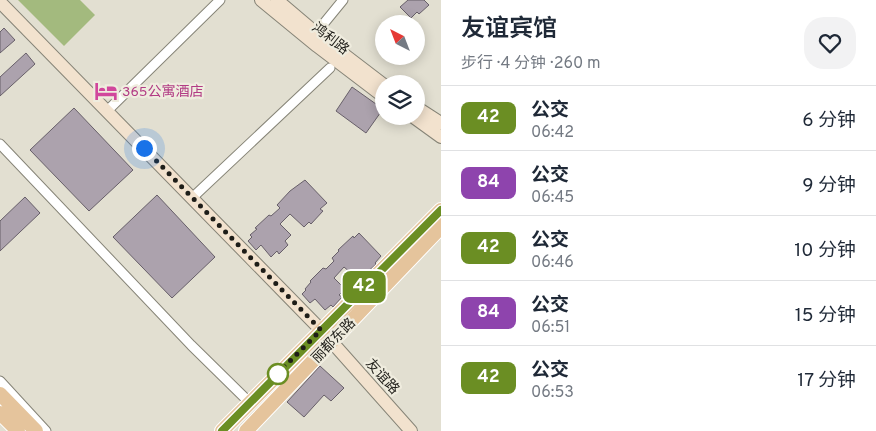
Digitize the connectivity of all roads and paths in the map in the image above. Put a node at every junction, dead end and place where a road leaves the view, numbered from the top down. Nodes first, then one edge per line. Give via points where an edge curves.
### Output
1 (220, 0) edge
2 (261, 0) edge
3 (277, 0) edge
4 (343, 0) edge
5 (0, 2) edge
6 (316, 33) junction
7 (330, 68) dead end
8 (375, 78) edge
9 (375, 90) edge
10 (107, 111) junction
11 (425, 113) edge
12 (441, 123) edge
13 (425, 125) edge
14 (441, 136) edge
15 (0, 144) edge
16 (192, 198) junction
17 (441, 210) edge
18 (441, 227) edge
19 (321, 330) junction
20 (331, 341) junction
21 (0, 381) edge
22 (0, 394) edge
23 (249, 402) junction
24 (0, 413) edge
25 (0, 422) edge
26 (9, 431) edge
27 (18, 431) edge
28 (36, 431) edge
29 (46, 431) edge
30 (222, 431) edge
31 (246, 431) edge
32 (411, 431) edge

1 - 10 street
2 - 9 street, 鸿利路
3 - 6 street, 鸿利路
4 - 6 street
5 - 10 street
6 - 8 street, 鸿利路
7 - 16 street
10 - 16 street
11 - 12 street
13 - 14 street
15 - 23 street
16 - 19 street
17 - 19 main road, 丽都东路
18 - 20 main road, 丽都东路
19 - 23 main road, 丽都东路
20 - 31 main road, 丽都东路
20 - 32 street, 友谊路
21 - 29 street
22 - 28 main road
23 - 30 main road, 丽都东路
24 - 27 main road
25 - 26 street

